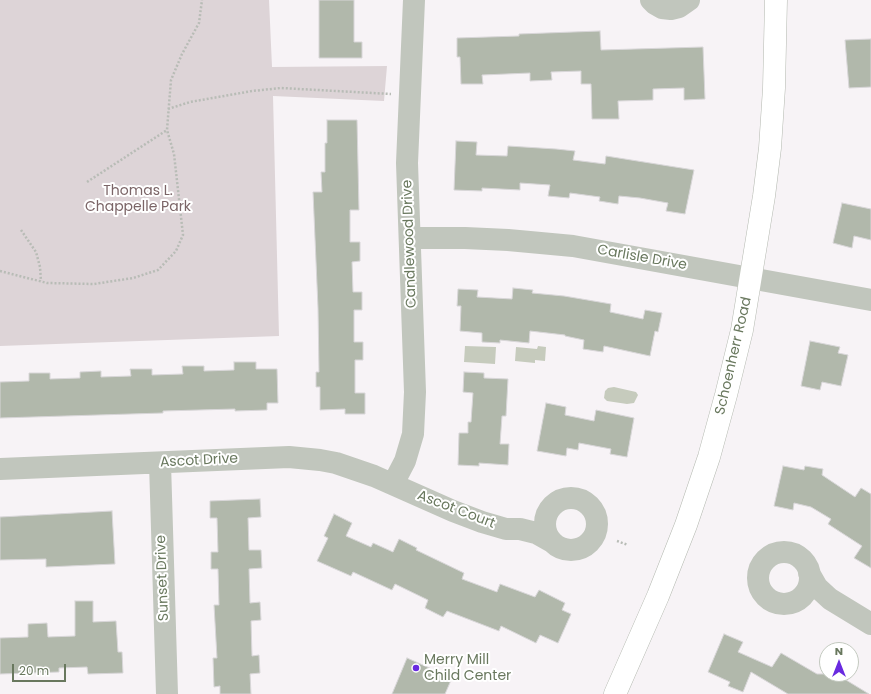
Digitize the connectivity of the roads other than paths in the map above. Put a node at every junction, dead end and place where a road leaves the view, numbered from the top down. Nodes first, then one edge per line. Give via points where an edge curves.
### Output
1 (414, 0) edge
2 (651, 0) edge
3 (688, 0) edge
4 (776, 0) edge
5 (410, 238) junction
6 (751, 278) junction
7 (871, 300) edge
8 (160, 463) junction
9 (0, 469) edge
10 (393, 484) junction
11 (545, 518) junction
12 (520, 529) junction
13 (552, 542) junction
14 (809, 573) junction
15 (830, 599) junction
16 (796, 601) junction
17 (871, 624) edge
18 (167, 694) edge
19 (615, 694) edge

1 - 5 street, Candlewood Drive via 407,163
2 - 3 street via 662,8 679,7
4 - 6 main road, Schoenherr Road via 770,148
5 - 6 street, Carlisle Drive via 508,240 573,246
5 - 10 street, Candlewood Drive via 415,392 413,434 405,460
6 - 7 street, Carlisle Drive
6 - 19 main road, Schoenherr Road via 742,330 709,457 658,596
8 - 9 street, Ascot Drive
8 - 10 street, Ascot Drive via 289,458 320,460
8 - 18 street, Sunset Drive
10 - 12 street, Ascot Court via 482,522 506,529
11 - 12 street, Ascot Court
11 - 13 street via 546,535
11 - 13 street, Ascot Court via 553,504 568,497 585,502 595,514 596,532 585,546 577,550 567,550
12 - 13 street, Ascot Court via 536,533
14 - 15 street via 817,587
14 - 16 street via 807,589
14 - 16 street via 801,559 786,552 770,556 759,570 759,588 770,601 779,604
15 - 16 street via 812,598
15 - 17 street

